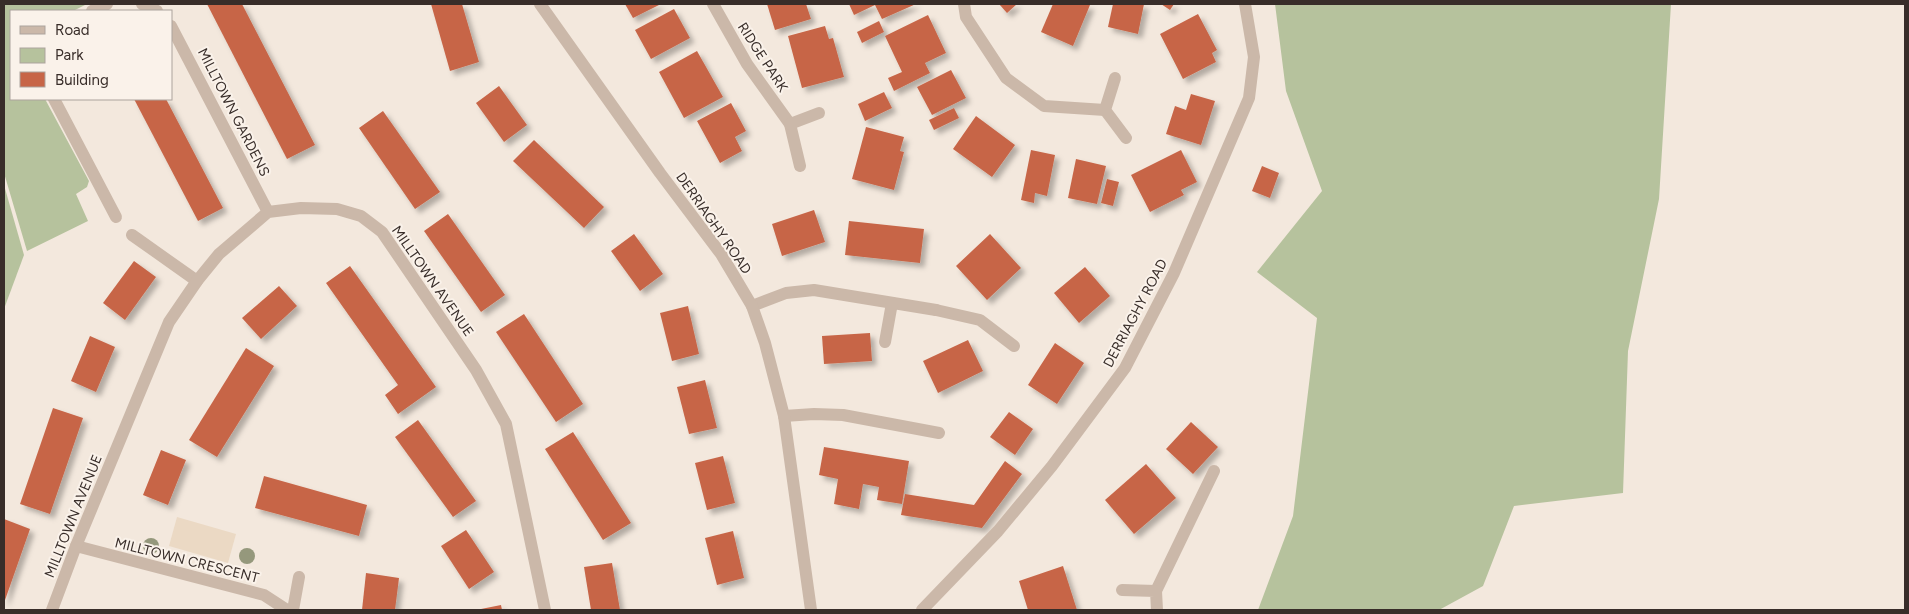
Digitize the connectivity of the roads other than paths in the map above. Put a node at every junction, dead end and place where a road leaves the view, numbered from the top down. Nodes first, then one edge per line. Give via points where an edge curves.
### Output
1 (107, 4) edge
2 (142, 4) edge
3 (540, 4) edge
4 (713, 4) edge
5 (964, 4) edge
6 (1245, 4) edge
7 (94, 10) edge
8 (155, 10) edge
9 (172, 28) edge
10 (1114, 78) dead end
11 (55, 100) edge
12 (1106, 110) junction
13 (819, 113) dead end
14 (790, 124) junction
15 (1126, 138) dead end
16 (800, 166) dead end
17 (268, 212) junction
18 (116, 216) dead end
19 (132, 235) dead end
20 (197, 281) junction
21 (892, 303) junction
22 (752, 306) junction
23 (885, 342) dead end
24 (1014, 346) dead end
25 (784, 416) junction
26 (939, 433) dead end
27 (1214, 471) dead end
28 (76, 546) junction
29 (299, 577) dead end
30 (1122, 590) dead end
31 (1156, 591) junction
32 (52, 610) edge
33 (287, 610) edge
34 (293, 610) edge
35 (545, 610) edge
36 (810, 610) edge
37 (922, 610) edge
38 (1157, 610) edge

1 - 7 street
2 - 8 street
3 - 22 street, DERRIAGHY ROAD via 721,254
4 - 14 street, RIDGE PARK via 747,64
5 - 12 street via 966,17 1006,78 1044,106
6 - 37 street, DERRIAGHY ROAD via 1254,57 1249,98 1174,272 1125,368 998,532
9 - 17 street, MILLTOWN GARDENS
10 - 12 street
11 - 18 street
12 - 15 street
13 - 14 street
14 - 16 street, RIDGE PARK
17 - 20 street, MILLTOWN AVENUE via 219,254
17 - 35 street, MILLTOWN AVENUE via 301,208 337,209 361,216 382,232 476,370 506,424
19 - 20 street
20 - 28 street, MILLTOWN AVENUE via 170,322
21 - 22 street via 814,290 786,293
21 - 23 street
21 - 24 street via 980,320
22 - 25 street, DERRIAGHY ROAD
25 - 26 street via 843,414
25 - 36 street, DERRIAGHY ROAD
27 - 31 street
28 - 32 street, MILLTOWN AVENUE
28 - 33 street, MILLTOWN CRESCENT via 264,595
29 - 34 street
30 - 31 street
31 - 38 street

